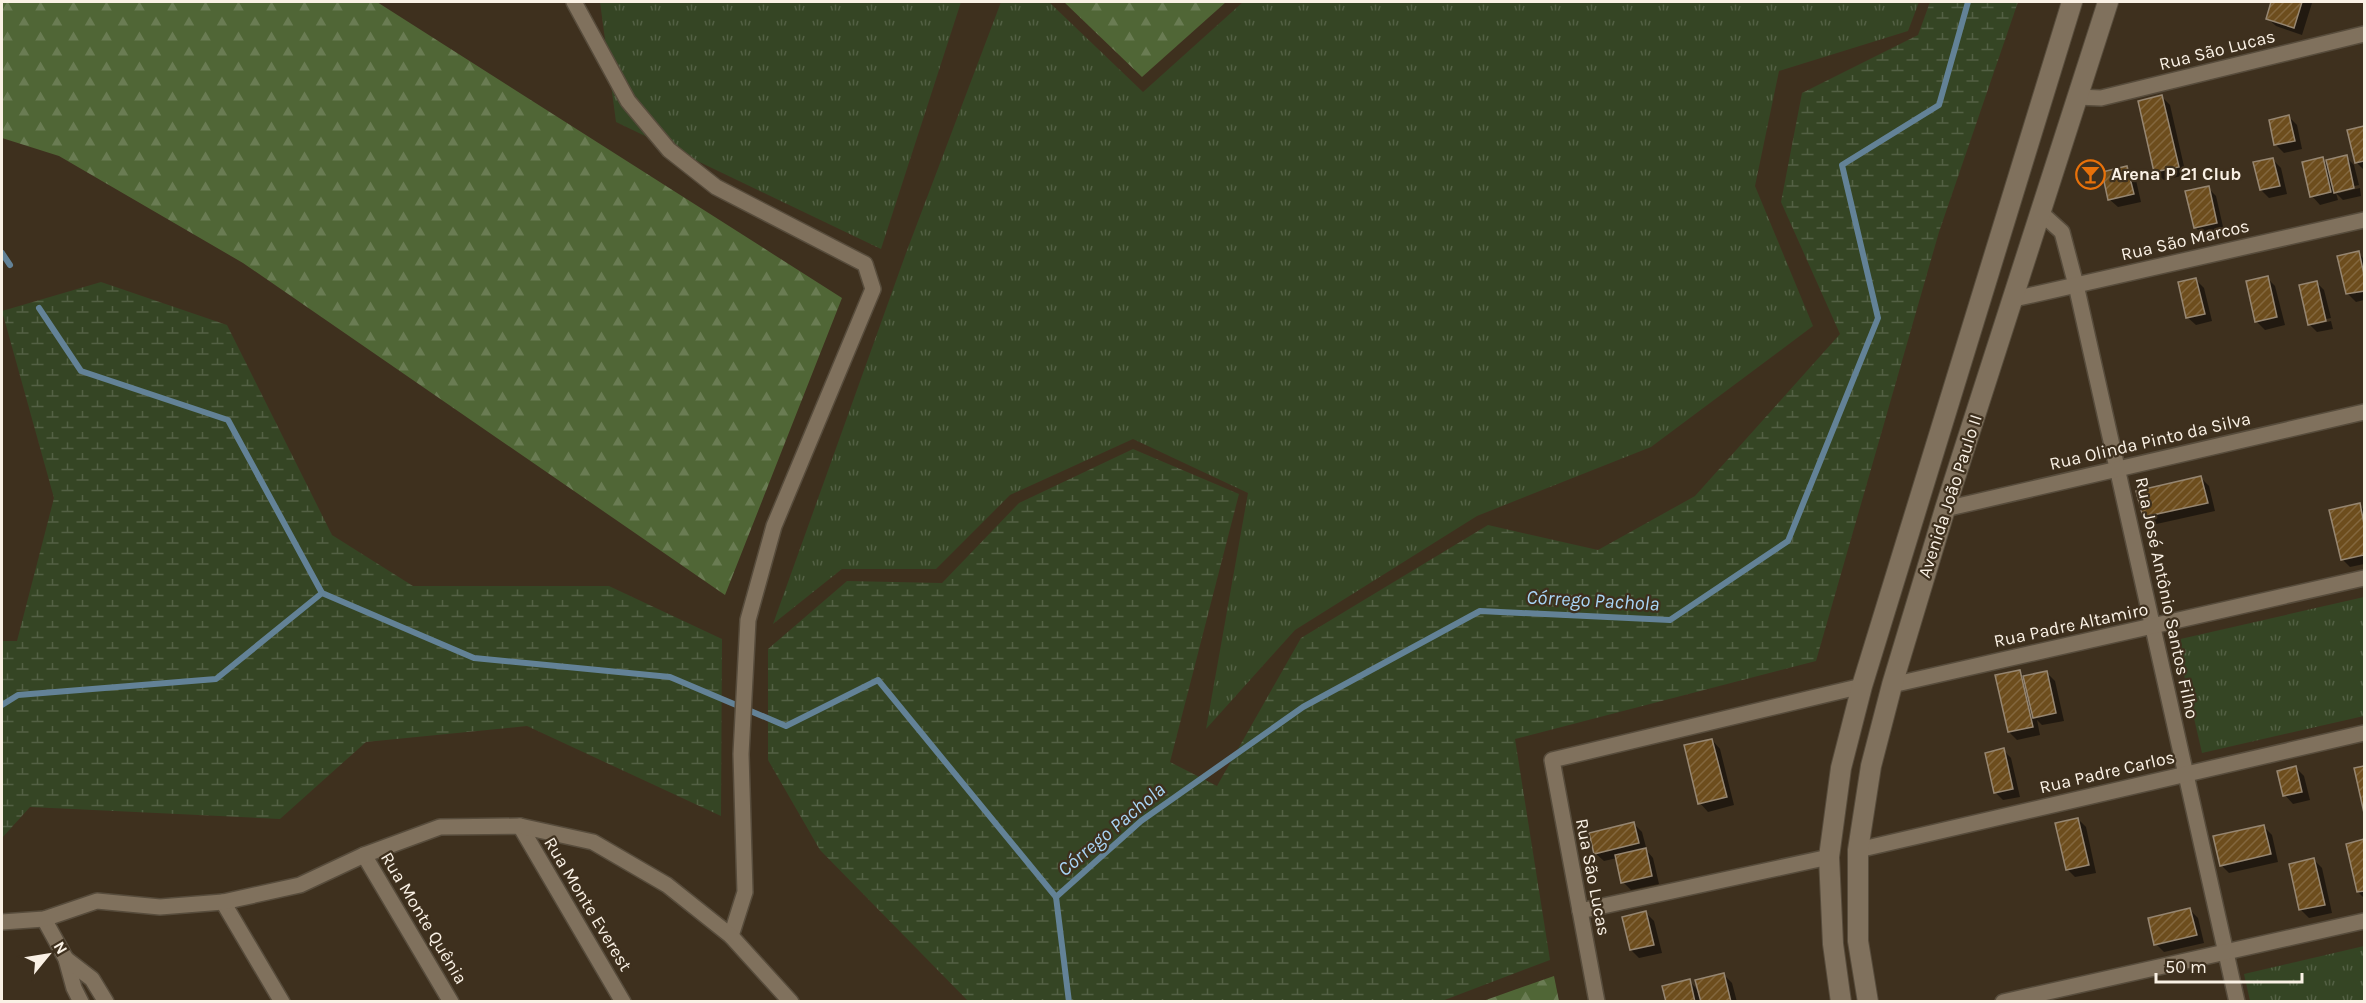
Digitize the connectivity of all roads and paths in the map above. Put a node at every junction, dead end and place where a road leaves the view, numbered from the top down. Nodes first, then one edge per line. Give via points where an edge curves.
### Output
1 (574, 2) edge
2 (2072, 2) edge
3 (2108, 2) edge
4 (2364, 34) edge
5 (2077, 97) junction
6 (2010, 202) junction
7 (2040, 212) junction
8 (2364, 220) edge
9 (2076, 285) junction
10 (2013, 299) junction
11 (2364, 412) edge
12 (2118, 468) junction
13 (1945, 509) junction
14 (2364, 579) edge
15 (2153, 627) junction
16 (1892, 685) junction
17 (1862, 686) junction
18 (2364, 733) edge
19 (2186, 774) junction
20 (520, 826) junction
21 (1858, 850) junction
22 (364, 855) junction
23 (1829, 857) junction
24 (223, 902) junction
25 (1580, 911) junction
26 (44, 919) junction
27 (2364, 921) edge
28 (2, 922) edge
29 (731, 936) junction
30 (2226, 953) junction
31 (66, 959) junction
32 (81, 1002) edge
33 (106, 1002) edge
34 (282, 1002) edge
35 (451, 1002) edge
36 (623, 1002) edge
37 (791, 1002) edge
38 (1597, 1002) edge
39 (1841, 1002) edge
40 (1868, 1002) edge
41 (2003, 1002) edge
42 (2237, 1002) edge

1 - 29 street via 628,101 669,150 716,187 865,264 873,289 774,526 748,620 741,754 745,892
2 - 6 street, Avenida João Paulo II
3 - 5 street, Avenida João Paulo II
4 - 5 street, Rua São Lucas via 2101,99
5 - 7 street, Avenida João Paulo II
6 - 7 street
6 - 17 street, Avenida João Paulo II
7 - 9 street, Rua José Antônio Santos Filho via 2062,232
7 - 10 street, Avenida João Paulo II
8 - 9 street, Rua São Marcos
9 - 10 street, Rua São Marcos
9 - 12 street, Rua José Antônio Santos Filho
10 - 13 street, Avenida João Paulo II
11 - 12 street, Rua Olinda Pinto da Silva
12 - 13 street, Rua Olinda Pinto da Silva
12 - 15 street, Rua José Antônio Santos Filho
13 - 16 street, Avenida João Paulo II
14 - 15 street, Rua Padre Altamiro
15 - 16 street, Rua Padre Altamiro
15 - 19 street, Rua José Antônio Santos Filho
16 - 17 street
16 - 21 street, Avenida João Paulo II via 1871,766
17 - 23 street, Avenida João Paulo II via 1840,768
17 - 25 street, Rua São Lucas via 1552,760
18 - 19 street, Rua Padre Carlos
19 - 21 street, Rua Padre Carlos
19 - 30 street, Rua José Antônio Santos Filho
20 - 22 street via 440,827
20 - 29 street via 593,842 667,885
20 - 36 street, Rua Monte Everest
21 - 40 street, Avenida João Paulo II via 1858,941
22 - 24 street via 300,885
22 - 35 street, Rua Monte Quênia
23 - 25 street
23 - 39 street, Avenida João Paulo II via 1833,944
24 - 26 street via 160,908 97,901
24 - 34 street
25 - 38 street, Rua São Lucas
26 - 28 street
26 - 31 street
27 - 30 street
29 - 37 street
30 - 41 street
30 - 42 street, Rua José Antônio Santos Filho
31 - 32 street
31 - 33 street via 92,979

